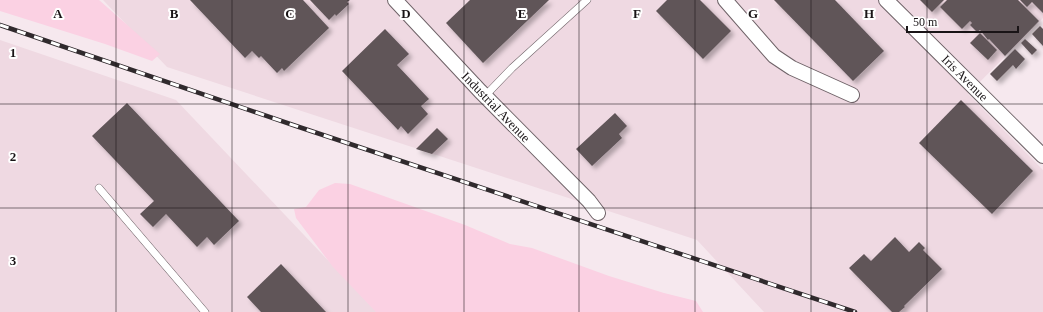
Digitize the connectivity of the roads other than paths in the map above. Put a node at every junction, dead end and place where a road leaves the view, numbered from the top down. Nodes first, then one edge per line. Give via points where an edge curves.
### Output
1 (395, 0) edge
2 (587, 0) edge
3 (725, 0) edge
4 (886, 0) edge
5 (852, 95) dead end
6 (484, 96) junction
7 (1043, 156) edge
8 (99, 188) dead end
9 (598, 213) dead end
10 (205, 312) edge

1 - 6 street, Industrial Avenue
2 - 6 lane
3 - 5 street via 774,56 792,68
4 - 7 street, Iris Avenue
6 - 9 street, Industrial Avenue
8 - 10 lane

